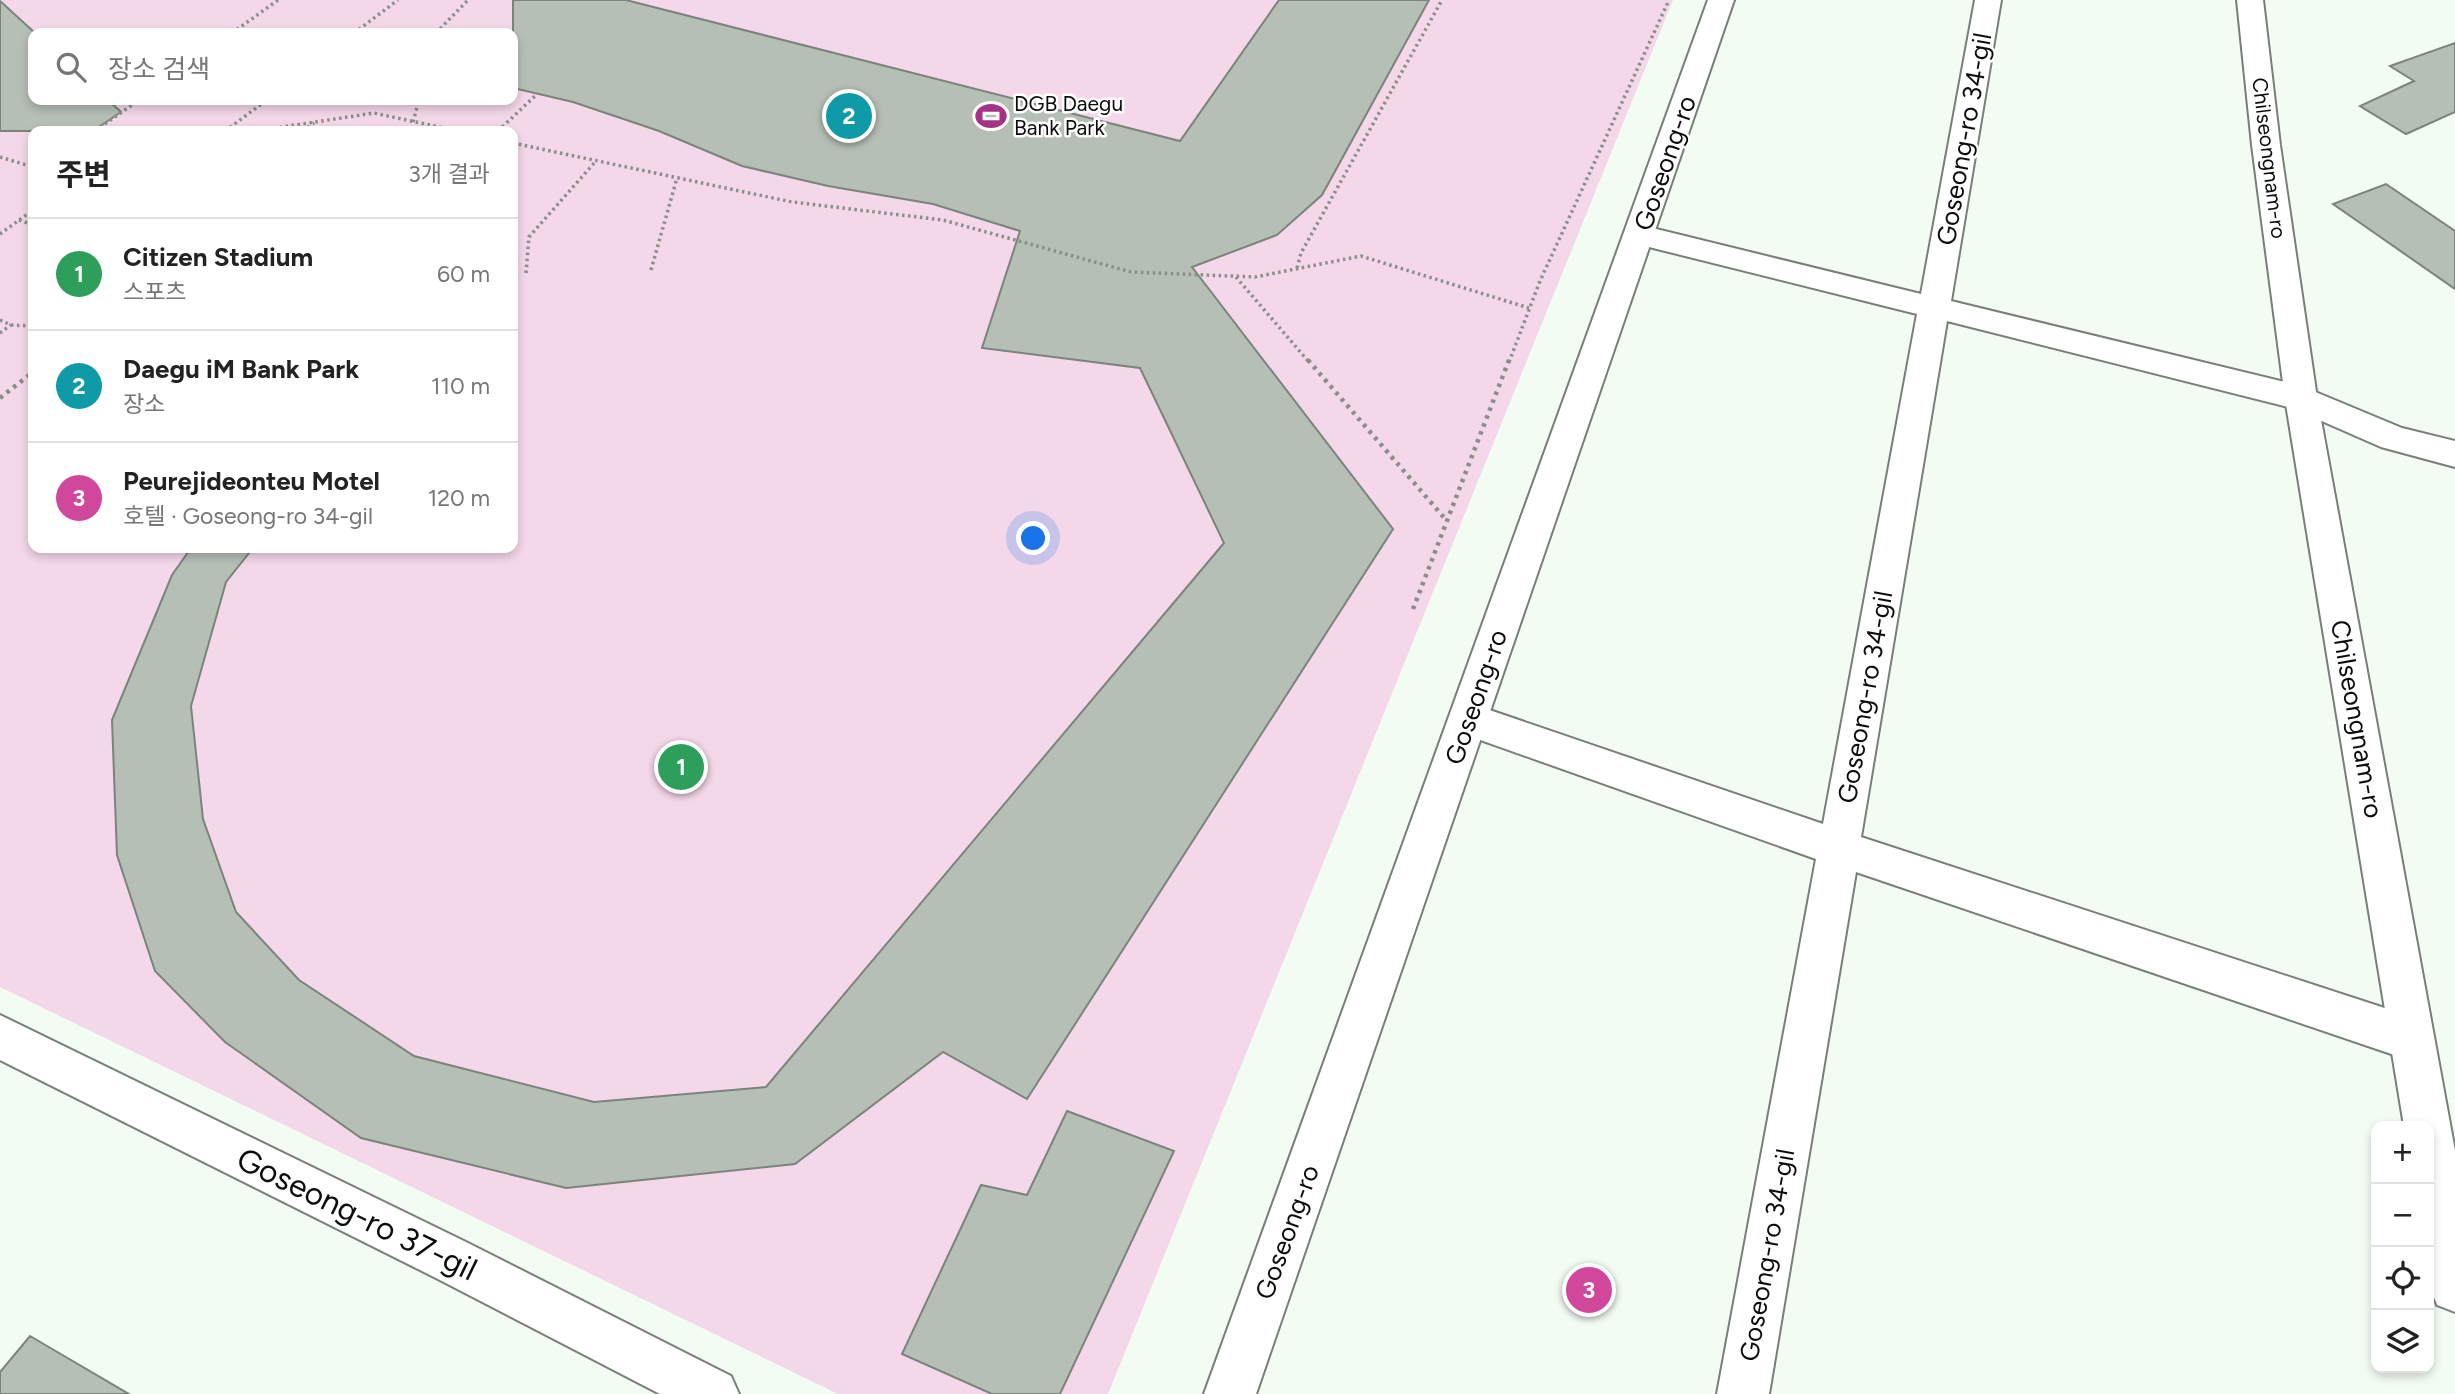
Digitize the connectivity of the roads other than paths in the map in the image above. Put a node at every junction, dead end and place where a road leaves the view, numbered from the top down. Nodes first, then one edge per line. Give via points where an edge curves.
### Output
1 (1721, 0) edge
2 (1988, 0) edge
3 (2250, 0) edge
4 (1640, 235) junction
5 (1934, 309) junction
6 (2301, 398) junction
7 (2455, 454) edge
8 (1469, 719) junction
9 (1839, 848) junction
10 (0, 1037) edge
11 (2412, 1039) junction
12 (2426, 1121) edge
13 (2434, 1165) edge
14 (2455, 1287) edge
15 (713, 1394) edge
16 (1230, 1394) edge
17 (1743, 1394) edge

1 - 4 street, Goseong-ro
2 - 5 street, Goseong-ro 34-gil
3 - 6 street, Chilseongnam-ro
4 - 5 street
4 - 8 street, Goseong-ro
5 - 6 street
5 - 9 street, Goseong-ro 34-gil
6 - 7 street via 2393,438
6 - 11 street, Chilseongnam-ro
8 - 9 street
8 - 16 street, Goseong-ro
9 - 11 street
9 - 17 street, Goseong-ro 34-gil
10 - 15 street, Goseong-ro 37-gil
11 - 12 street, Chilseongnam-ro
13 - 14 street

